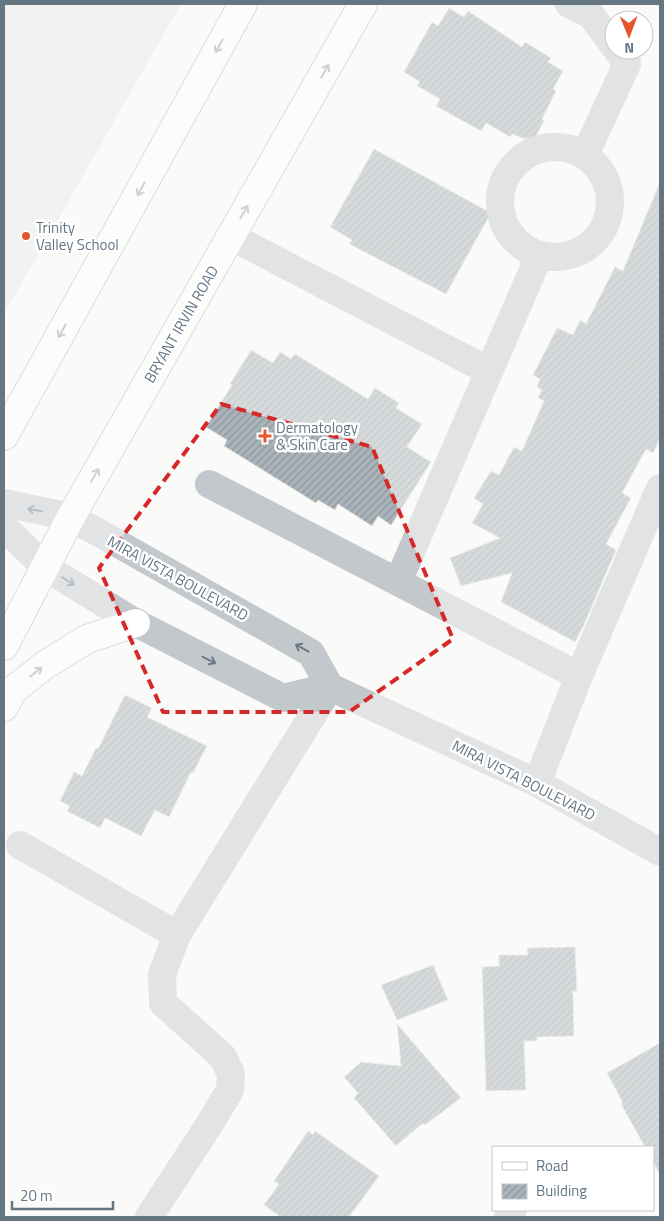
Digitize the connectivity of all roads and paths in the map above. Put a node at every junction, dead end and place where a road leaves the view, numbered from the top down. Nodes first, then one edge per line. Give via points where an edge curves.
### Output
1 (243, 4) edge
2 (363, 4) edge
3 (569, 4) edge
4 (604, 33) edge
5 (624, 60) edge
6 (585, 155) junction
7 (230, 236) junction
8 (539, 256) junction
9 (489, 372) junction
10 (4, 436) edge
11 (209, 484) dead end
12 (660, 488) edge
13 (4, 503) edge
14 (70, 517) junction
15 (4, 527) edge
16 (45, 567) junction
17 (398, 582) junction
18 (136, 623) junction
19 (4, 646) edge
20 (579, 676) junction
21 (330, 687) junction
22 (4, 707) edge
23 (537, 783) junction
24 (20, 845) dead end
25 (660, 852) edge
26 (178, 935) junction
27 (149, 1217) edge

1 -> 10 main road
7 -> 2 main road, BRYANT IRVIN ROAD
3 - 4 street via 591,15
5 - 6 street via 627,64
6 - 8 street via 601,170 611,203 604,228 584,249 567,256
6 - 8 street via 564,146 525,154 506,173 498,199 507,232
7 - 9 street
14 -> 7 main road, BRYANT IRVIN ROAD
8 - 9 street
9 - 17 street
11 - 17 street
12 - 20 street
14 -> 13 street, MIRA VISTA BOULEVARD
14 - 16 main road, BRYANT IRVIN ROAD
21 -> 14 street, MIRA VISTA BOULEVARD via 311,653
15 - 16 street
16 -> 18 street
16 - 19 main road, BRYANT IRVIN ROAD
17 - 20 street
18 -> 21 street via 283,698
22 -> 18 main road via 13,690 45,665 87,639
20 - 23 street
21 - 23 street, MIRA VISTA BOULEVARD
21 - 26 street
23 - 25 street, MIRA VISTA BOULEVARD
24 - 26 street
26 - 27 street via 162,974 163,1003 223,1057 231,1074 230,1090

